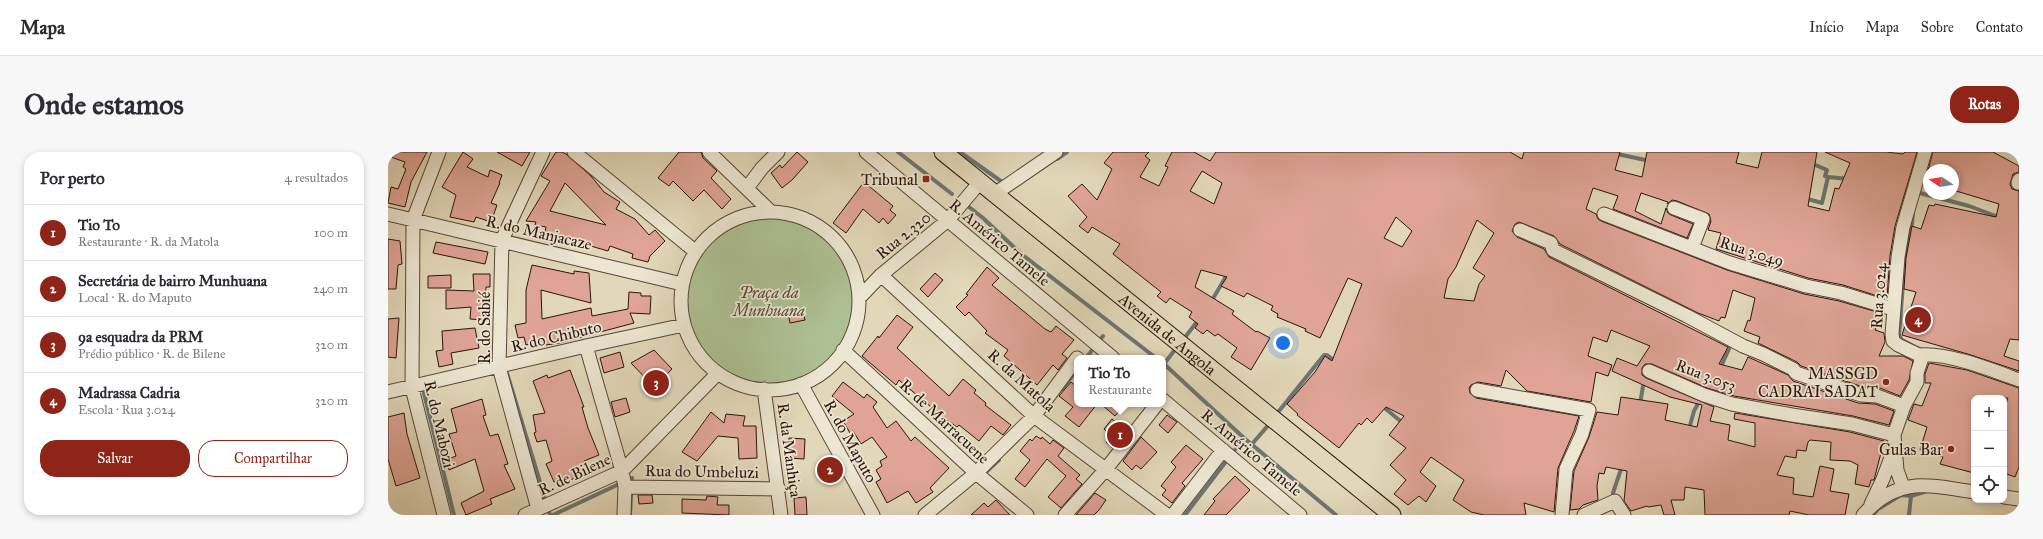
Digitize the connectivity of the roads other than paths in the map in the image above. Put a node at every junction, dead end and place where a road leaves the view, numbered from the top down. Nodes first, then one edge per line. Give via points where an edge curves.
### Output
1 (439, 152) edge
2 (544, 152) edge
3 (574, 152) edge
4 (709, 152) edge
5 (778, 152) edge
6 (866, 152) edge
7 (1056, 152) edge
8 (1925, 152) edge
9 (948, 153) edge
10 (980, 182) junction
11 (747, 188) junction
12 (996, 193) junction
13 (1674, 208) dead end
14 (771, 212) junction
15 (388, 214) edge
16 (1604, 214) dead end
17 (413, 220) junction
18 (948, 220) junction
19 (1520, 230) dead end
20 (502, 240) junction
21 (1692, 248) junction
22 (696, 252) junction
23 (881, 275) junction
24 (682, 284) junction
25 (862, 295) junction
26 (1893, 309) junction
27 (684, 325) junction
28 (1091, 340) junction
29 (586, 346) junction
30 (843, 350) junction
31 (1079, 355) edge
32 (1108, 355) edge
33 (1919, 355) junction
34 (1074, 362) edge
35 (499, 367) junction
36 (1649, 371) dead end
37 (718, 373) junction
38 (2019, 380) edge
39 (800, 384) junction
40 (412, 388) junction
41 (764, 389) junction
42 (1477, 390) dead end
43 (388, 392) edge
44 (1166, 402) edge
45 (1904, 406) junction
46 (1155, 407) edge
47 (1034, 416) junction
48 (1894, 442) junction
49 (1223, 450) junction
50 (1106, 469) junction
51 (622, 471) junction
52 (976, 473) junction
53 (625, 487) junction
54 (1903, 487) junction
55 (779, 489) junction
56 (1971, 492) edge
57 (2007, 497) edge
58 (2019, 499) edge
59 (538, 509) junction
60 (1866, 512) edge
61 (444, 515) edge
62 (525, 515) edge
63 (624, 515) edge
64 (781, 515) edge
65 (873, 515) edge
66 (925, 515) edge
67 (1027, 515) edge
68 (1065, 515) edge
69 (1167, 515) edge
70 (1173, 515) edge
71 (1300, 515) edge
72 (1392, 515) edge
73 (1562, 515) edge
74 (1584, 515) edge
75 (1624, 515) edge

1 - 17 street, R. do Mabozi
2 - 20 street, R. do Sabié
3 - 22 street
4 - 11 street
5 - 11 street
6 - 18 street, R. Américo Tamele
7 - 12 street
8 - 26 street, Rua 3.024 via 1903,227
9 - 10 main road, Avenida de Angola
10 - 12 main road, Avenida de Angola
10 - 18 street, Rua 2.320
11 - 14 street
12 - 72 main road, Avenida de Angola
13 - 21 street via 1703,219
14 - 22 street via 749,214 728,222 710,235
14 - 25 street via 796,216 819,227 833,240 854,269
15 - 17 street, R. do Manjacaze
16 - 21 street, Rua 3.049
17 - 20 street, R. do Manjacaze
17 - 40 street, R. do Mabozi
18 - 23 street, Rua 2.320
18 - 28 street, R. Américo Tamele
19 - 45 street via 1551,244 1554,250 1743,346 1782,363 1796,373 1860,395 1877,396
20 - 24 street, R. do Manjacaze
20 - 35 street, R. do Sabié
21 - 26 street, Rua 3.049 via 1730,263
22 - 24 street
23 - 25 street, Rua 2.320
23 - 47 street, R. da Matola
24 - 27 street via 681,305
25 - 30 street via 852,332
26 - 33 street, Rua 3.024 via 1893,341
27 - 29 street, R. do Chibuto
27 - 37 street via 700,356
28 - 31 street
28 - 32 street, R. Américo Tamele
29 - 35 street, R. do Chibuto
29 - 51 street
30 - 39 street via 822,372
30 - 52 street, R. de Marracuene
33 - 38 street via 1981,366
33 - 45 street via 1921,361 1917,382
34 - 47 street
35 - 40 street, R. do Chibuto
35 - 59 street, R. do Sabié
36 - 48 street, Rua 3.053 via 1732,404 1852,424
37 - 41 street via 745,386
37 - 51 street, R. de Bilene
39 - 41 street
39 - 65 street, R. do Maputo
40 - 43 street, R. do Chibuto
40 - 61 street, R. do Mabozi
41 - 55 street, R. da Manhiça
42 - 73 street via 1589,410 1582,434 1566,469
44 - 49 street, R. Américo Tamele
45 - 48 street
46 - 50 street
47 - 50 street, R. da Matola
47 - 52 street
48 - 54 street via 1897,470
48 - 60 street via 1883,479
49 - 70 street
49 - 71 street, R. Américo Tamele
50 - 68 street
50 - 69 street, R. da Matola
51 - 53 street
51 - 59 street, R. de Bilene
52 - 66 street
52 - 67 street, R. de Marracuene
53 - 55 street, Rua do Umbeluzi
53 - 63 street
54 - 56 street via 1935,486
54 - 60 street via 1886,493
55 - 64 street, R. da Manhiça
57 - 58 street
59 - 62 street, R. de Bilene
74 - 75 street via 1615,501

